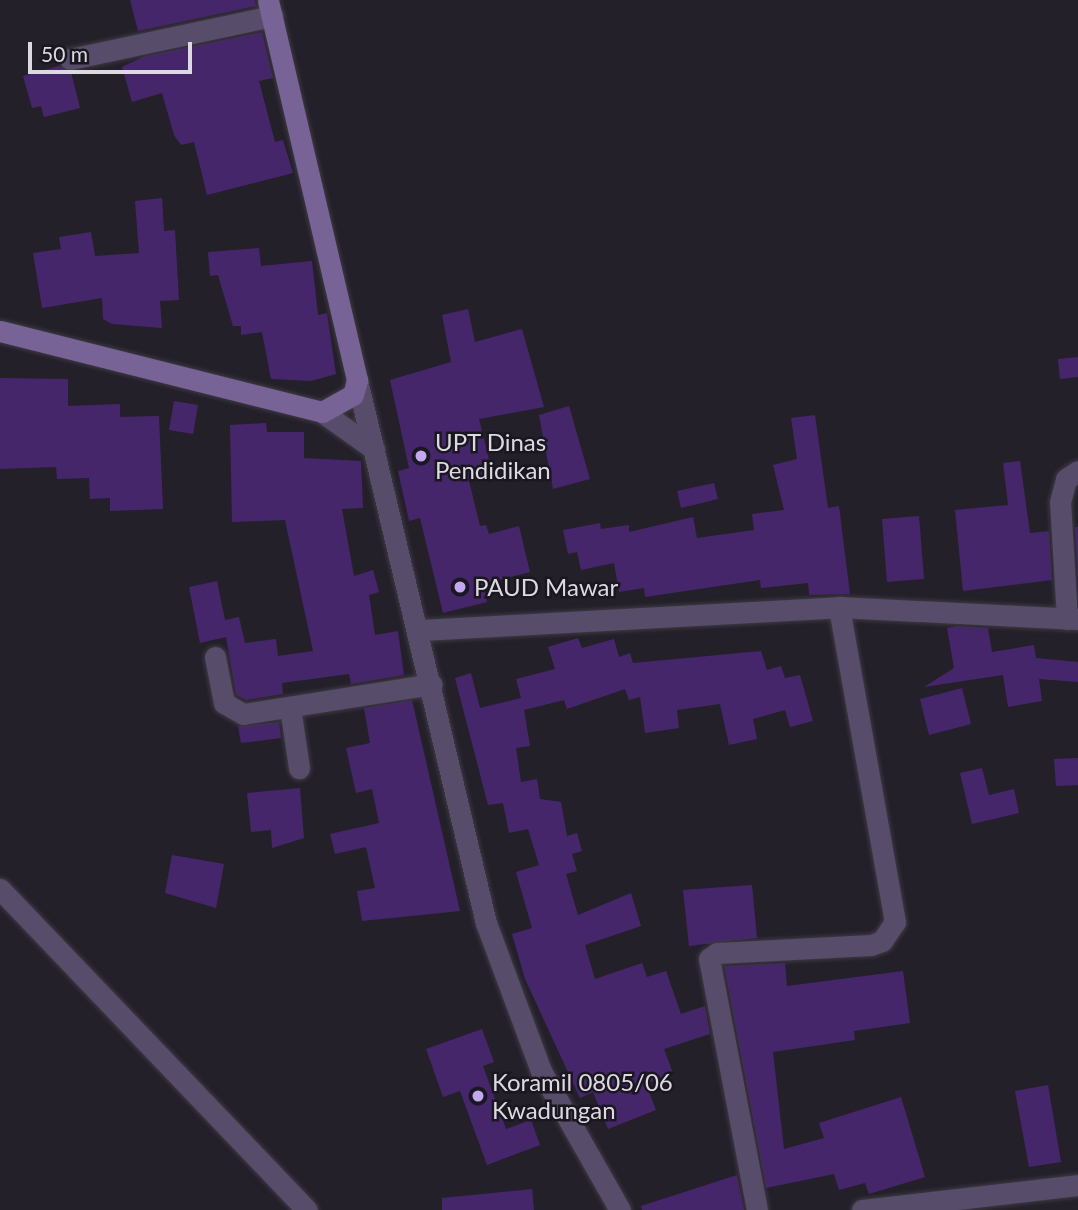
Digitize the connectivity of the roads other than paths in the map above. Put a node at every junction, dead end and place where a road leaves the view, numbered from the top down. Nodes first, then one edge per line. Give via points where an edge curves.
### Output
1 (270, 8) edge
2 (71, 59) dead end
3 (0, 331) edge
4 (357, 380) junction
5 (322, 412) junction
6 (376, 451) junction
7 (1078, 471) edge
8 (839, 607) junction
9 (1072, 619) edge
10 (421, 630) junction
11 (215, 657) dead end
12 (432, 684) junction
13 (290, 707) junction
14 (299, 768) dead end
15 (0, 889) edge
16 (1078, 1185) edge
17 (307, 1210) edge
18 (620, 1210) edge
19 (757, 1210) edge
20 (863, 1210) edge

1 - 2 street
1 - 4 main road
3 - 5 main road
4 - 5 main road via 344,404
4 - 6 street
5 - 6 street
6 - 10 street
7 - 9 street via 1066,479 1060,502
8 - 9 street
8 - 10 street
8 - 19 street via 895,922 882,942 871,945 717,953 709,959
10 - 12 street
11 - 13 street via 228,710 243,714
12 - 13 street
12 - 18 street via 486,923 541,1071
13 - 14 street
15 - 17 street
16 - 20 street

